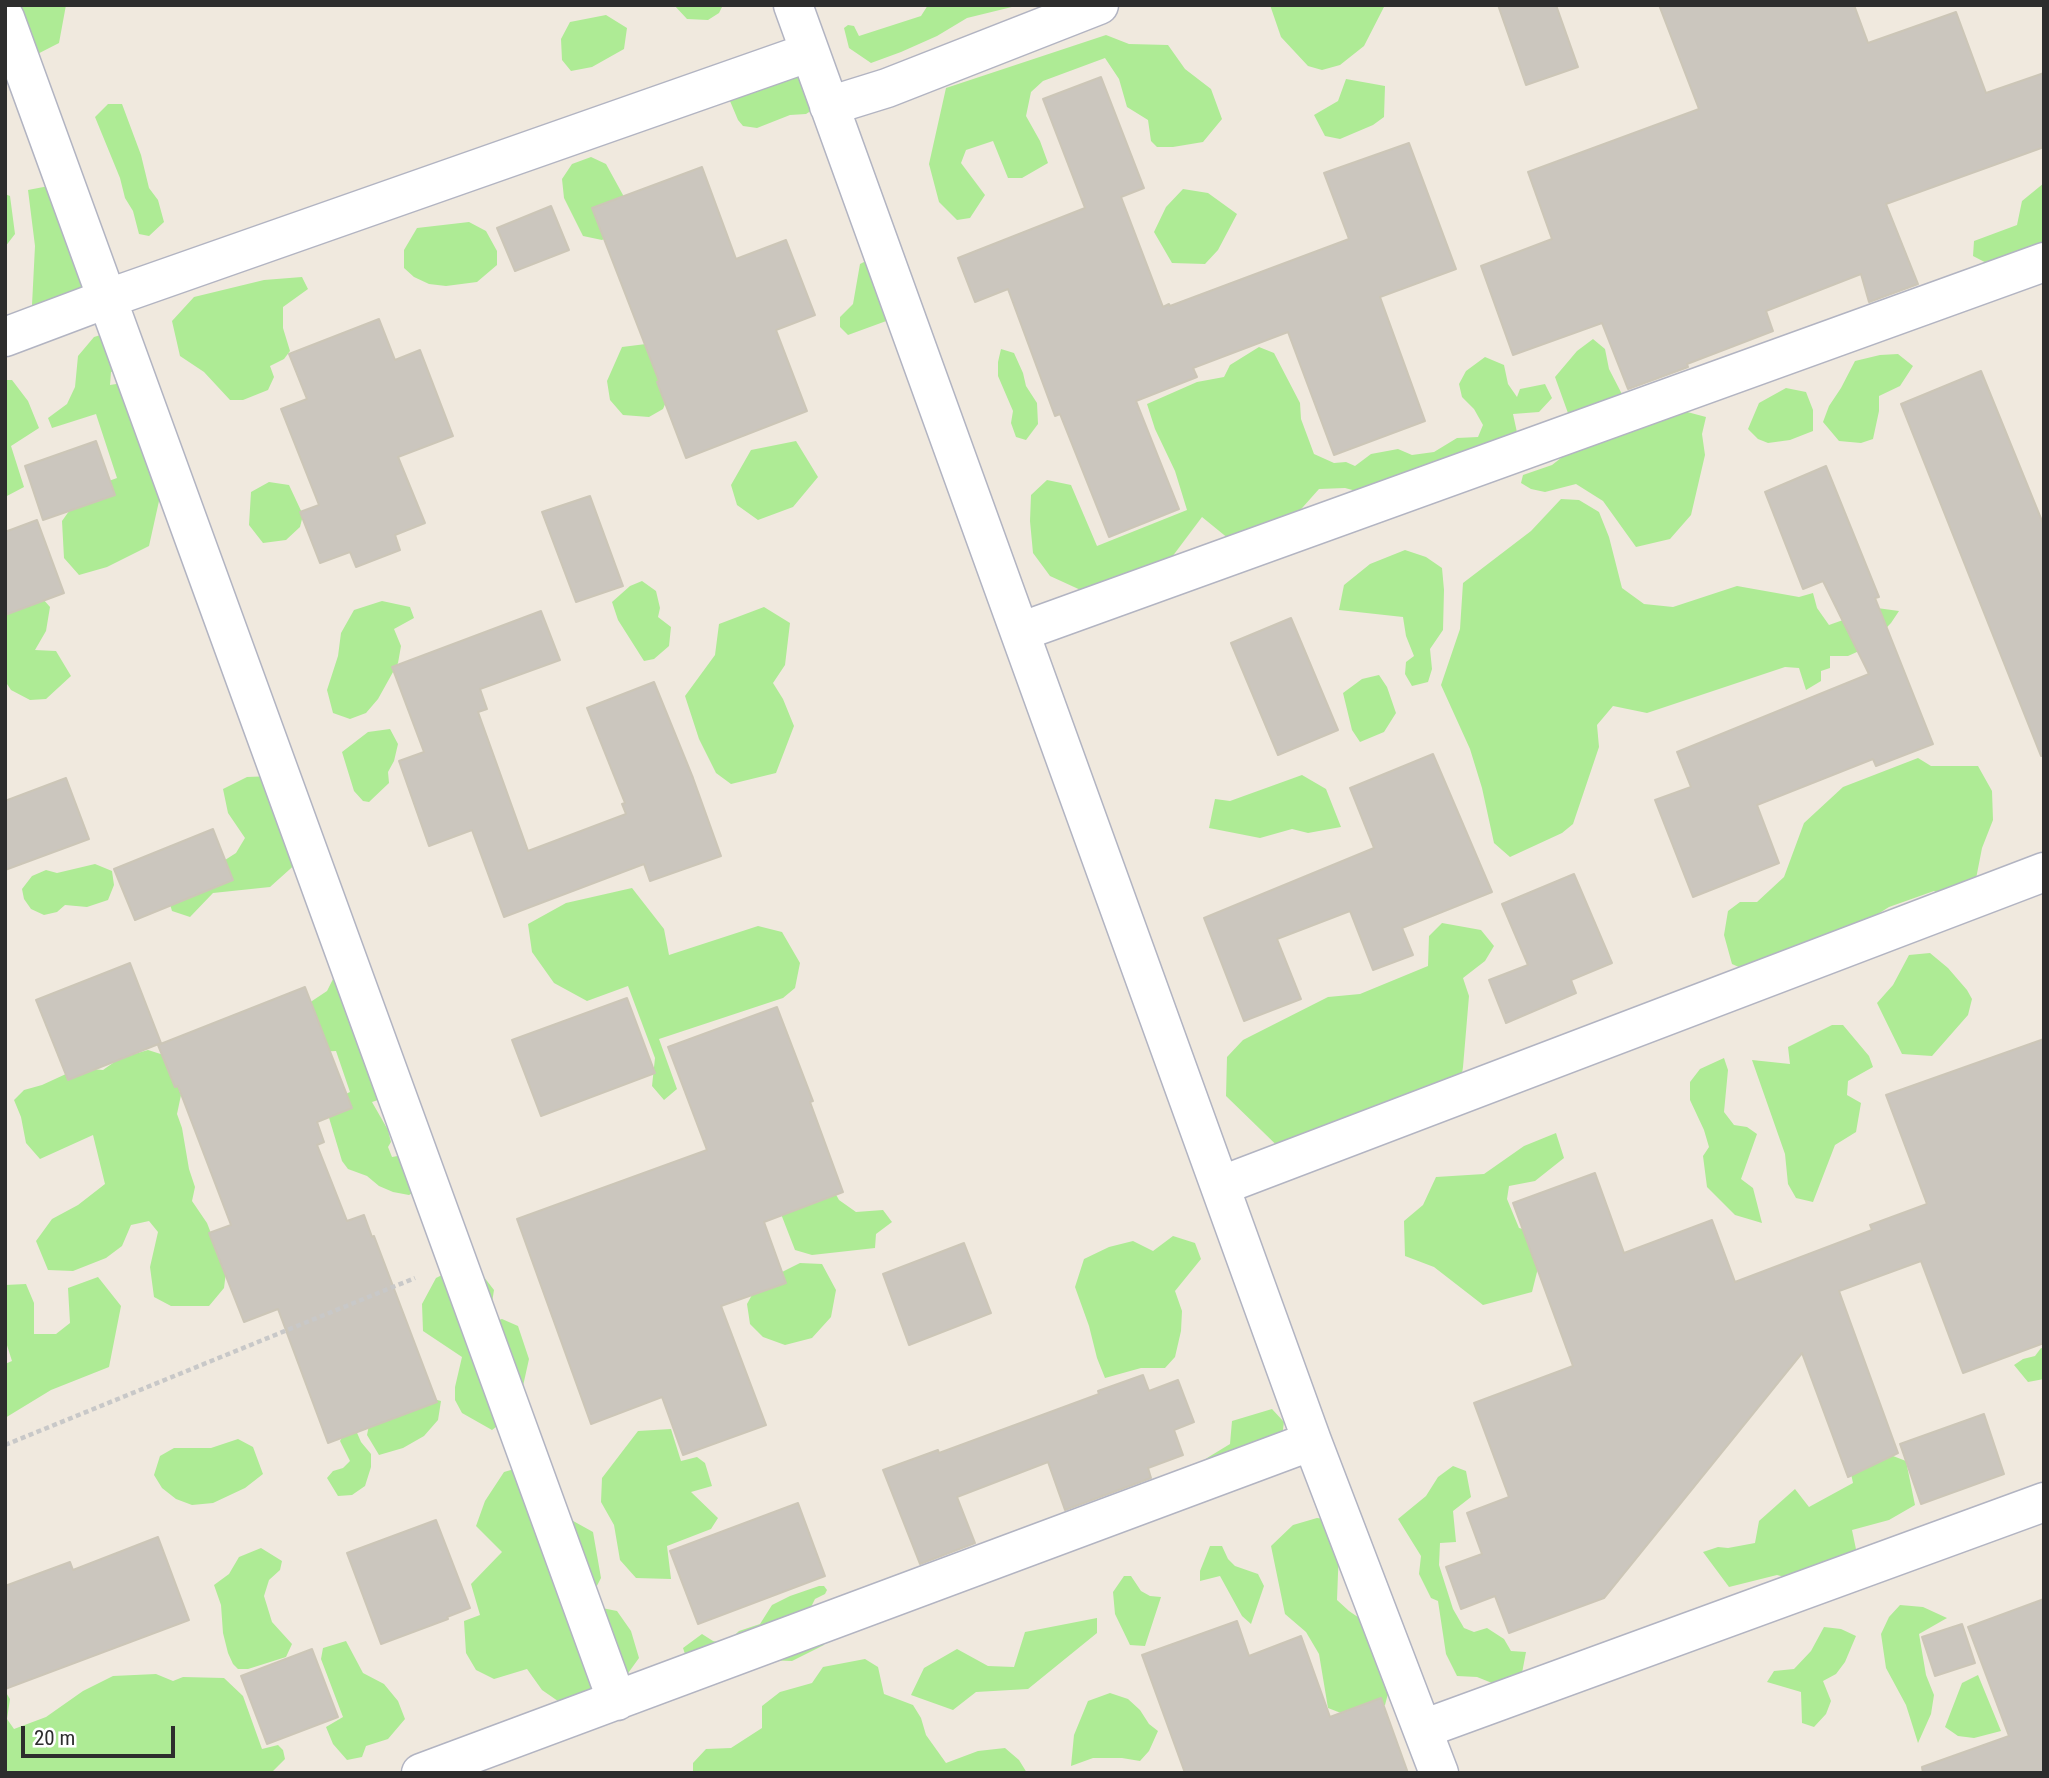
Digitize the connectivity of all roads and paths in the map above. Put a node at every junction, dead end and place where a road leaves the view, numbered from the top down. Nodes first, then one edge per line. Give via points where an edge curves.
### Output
1 (793, 5) edge
2 (1099, 5) edge
3 (5, 18) edge
4 (810, 52) junction
5 (830, 106) junction
6 (2044, 262) edge
7 (106, 299) junction
8 (5, 337) edge
9 (1020, 632) junction
10 (2044, 872) edge
11 (1220, 1186) junction
12 (458, 1260) junction
13 (1312, 1441) junction
14 (5, 1445) edge
15 (2044, 1502) edge
16 (617, 1701) junction
17 (1423, 1729) junction
18 (421, 1773) edge
19 (1439, 1773) edge

1 - 4 street
2 - 5 street
3 - 7 street
4 - 5 street
4 - 7 street
5 - 9 street
6 - 9 street
7 - 8 street
7 - 12 street
9 - 11 street
10 - 11 street
11 - 13 street
12 - 14 path
12 - 16 street
13 - 16 street
13 - 17 street
15 - 17 street
16 - 18 street
17 - 19 street

